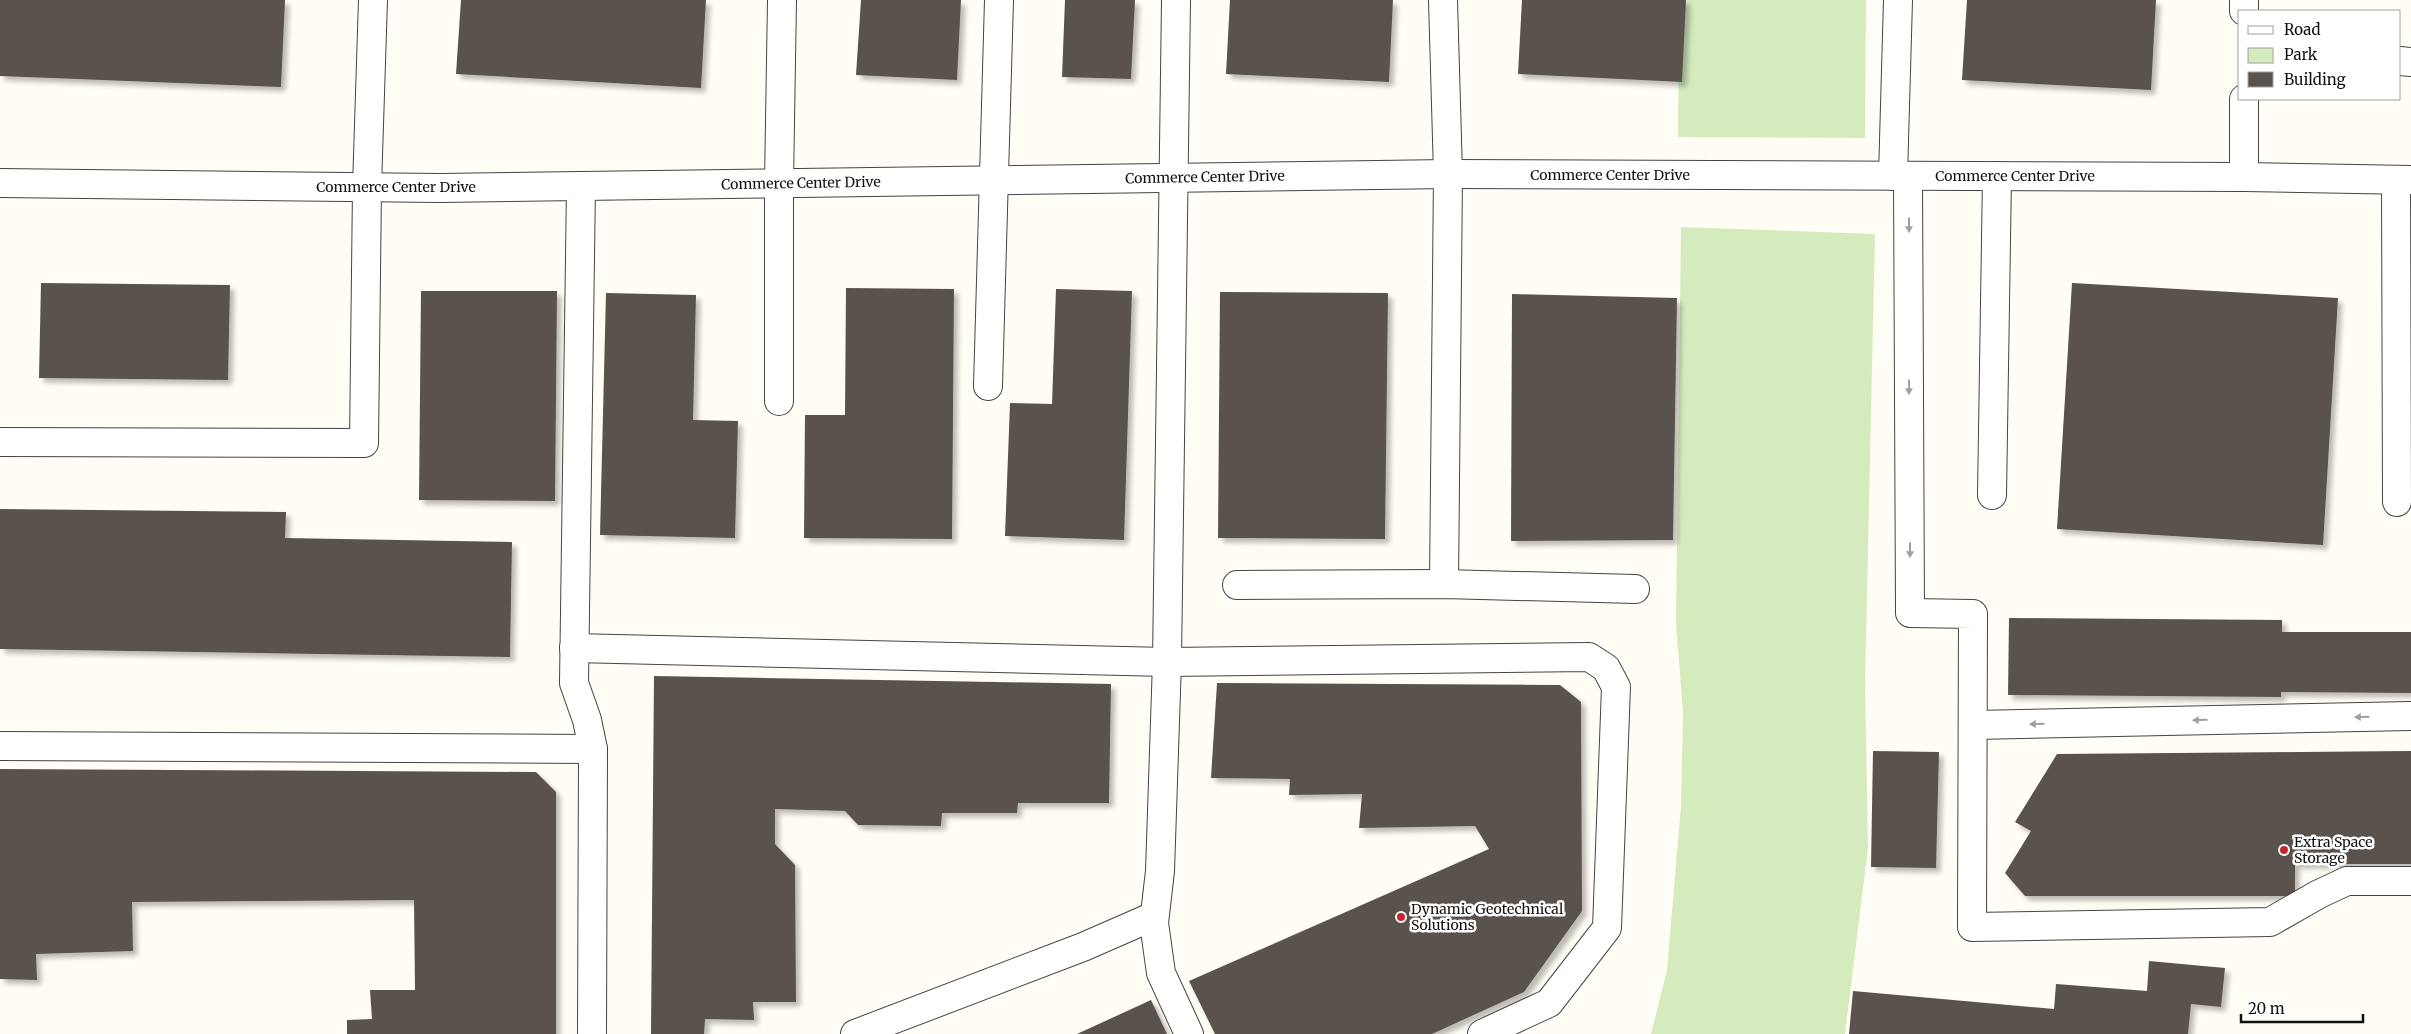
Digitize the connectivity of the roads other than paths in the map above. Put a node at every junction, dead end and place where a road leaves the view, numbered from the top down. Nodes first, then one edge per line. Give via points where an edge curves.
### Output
1 (373, 0) edge
2 (782, 0) edge
3 (999, 0) edge
4 (1176, 0) edge
5 (1443, 0) edge
6 (1898, 0) edge
7 (2244, 100) edge
8 (1448, 174) junction
9 (1900, 176) junction
10 (1996, 176) junction
11 (2244, 177) junction
12 (1173, 178) junction
13 (992, 180) junction
14 (2403, 180) edge
15 (0, 183) edge
16 (779, 183) junction
17 (581, 186) junction
18 (367, 187) junction
19 (988, 386) dead end
20 (779, 402) dead end
21 (0, 442) edge
22 (1992, 495) dead end
23 (2397, 502) dead end
24 (1444, 584) junction
25 (1237, 585) dead end
26 (1635, 589) dead end
27 (574, 648) junction
28 (1167, 662) junction
29 (2411, 716) edge
30 (1973, 725) junction
31 (0, 746) edge
32 (592, 749) junction
33 (2411, 881) edge
34 (1154, 916) junction
35 (592, 1034) edge
36 (855, 1034) edge
37 (1189, 1034) edge
38 (1482, 1034) edge

1 - 18 street
2 - 16 street
3 - 13 street
4 - 12 street
5 - 8 street
6 - 9 street
7 - 11 street
8 - 9 street, Commerce Center Drive
8 - 12 street, Commerce Center Drive
8 - 24 street
9 - 10 street, Commerce Center Drive
9 -> 30 street via 1910,613 1974,614
10 - 11 street, Commerce Center Drive
10 - 22 street
11 - 14 street, Commerce Center Drive
12 - 13 street, Commerce Center Drive
12 - 28 street
13 - 16 street, Commerce Center Drive
13 - 19 street
14 - 23 street
15 - 18 street, Commerce Center Drive
16 - 17 street, Commerce Center Drive
16 - 20 street
17 - 18 street, Commerce Center Drive
17 - 27 street
18 - 21 street via 364,443
24 - 25 street
24 - 26 street
27 - 28 street
27 - 32 street via 574,683 587,720
28 - 34 street via 1160,871
28 - 38 street via 1589,657 1606,668 1616,687 1607,928 1548,1003
29 -> 30 street
30 - 33 street via 1972,927 2270,922 2347,882
31 - 32 street
32 - 35 street
34 - 36 street via 1082,948
34 - 37 street via 1161,973

